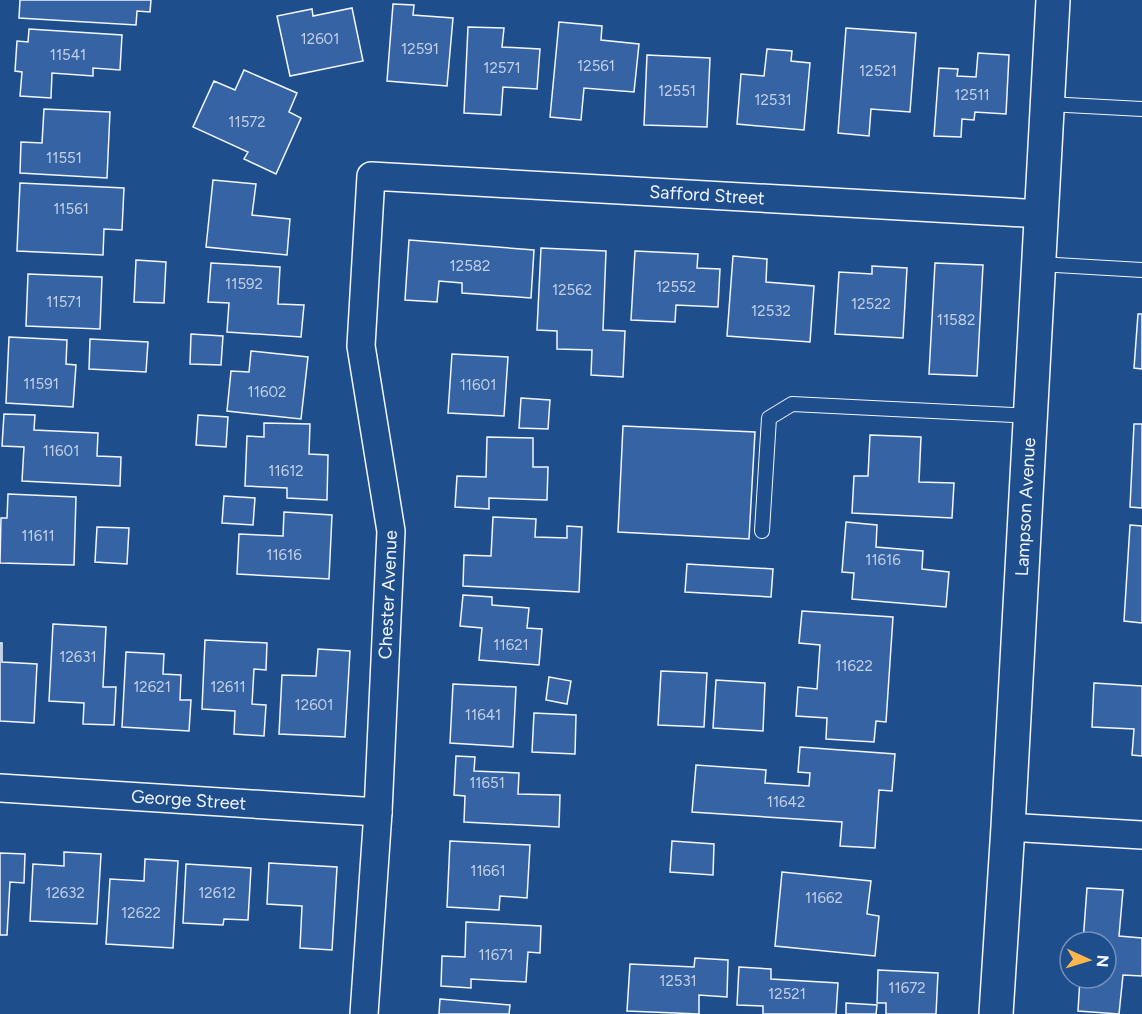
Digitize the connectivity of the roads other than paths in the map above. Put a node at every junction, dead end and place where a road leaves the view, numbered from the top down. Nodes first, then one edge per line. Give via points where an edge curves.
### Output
1 (1053, 0) edge
2 (1048, 104) junction
3 (1142, 109) edge
4 (371, 176) joint
5 (1042, 214) junction
6 (1039, 264) junction
7 (1142, 270) edge
8 (1030, 416) junction
9 (762, 531) dead end
10 (0, 788) edge
11 (378, 812) junction
12 (1008, 828) junction
13 (1142, 835) edge
14 (364, 1014) edge
15 (996, 1014) edge

1 - 2 street, Lampson Avenue
2 - 3 lane
2 - 5 street, Lampson Avenue
4 - 5 street, Safford Street
4 - 11 street, Chester Avenue via 361,346 391,531
5 - 6 street, Lampson Avenue
6 - 7 lane
6 - 8 street, Lampson Avenue
8 - 9 lane via 792,404 769,418
8 - 12 street, Lampson Avenue
10 - 11 street, George Street
11 - 14 street, Chester Avenue
12 - 13 street
12 - 15 street, Lampson Avenue

